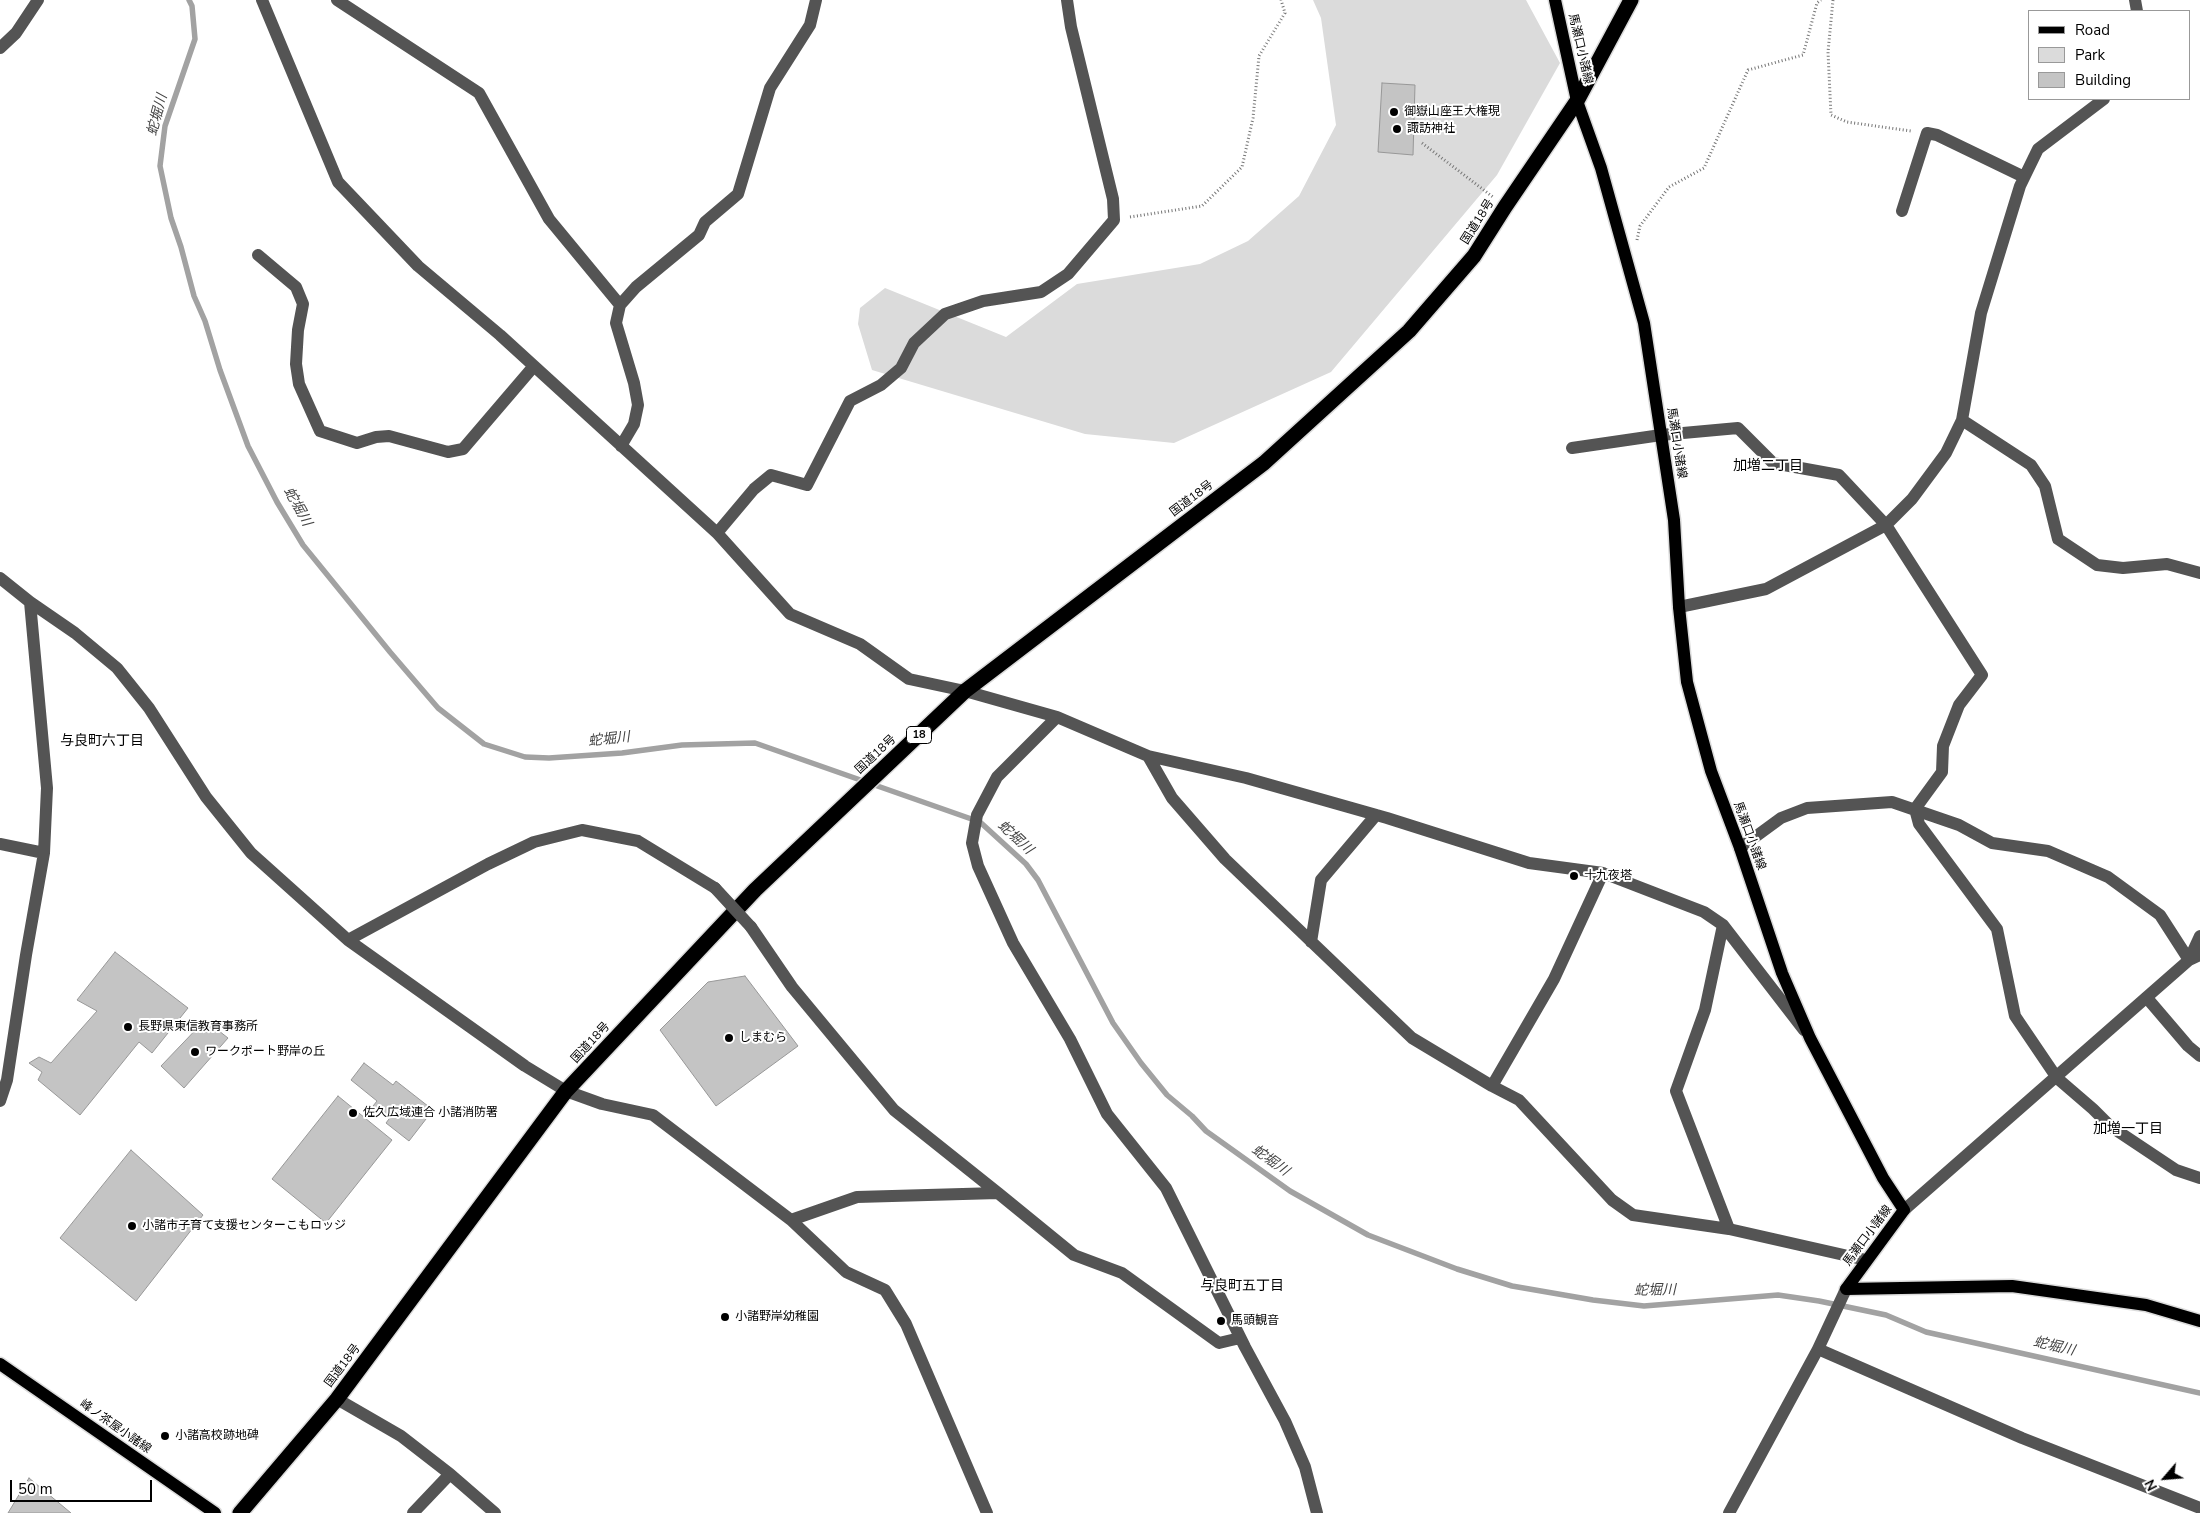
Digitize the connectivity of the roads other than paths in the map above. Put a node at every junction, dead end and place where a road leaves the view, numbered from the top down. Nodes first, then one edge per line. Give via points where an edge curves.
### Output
1 (38, 0) edge
2 (262, 0) edge
3 (338, 0) edge
4 (816, 0) edge
5 (1067, 0) edge
6 (1555, 0) edge
7 (1631, 0) edge
8 (0, 48) edge
9 (2103, 100) edge
10 (1577, 101) junction
11 (2024, 177) junction
12 (1902, 211) dead end
13 (258, 255) dead end
14 (620, 305) junction
15 (534, 366) junction
16 (1962, 420) junction
17 (1661, 435) junction
18 (621, 446) junction
19 (1572, 448) dead end
20 (1886, 525) junction
21 (717, 533) junction
22 (2200, 573) edge
23 (0, 578) edge
24 (30, 602) junction
25 (1679, 607) junction
26 (965, 691) junction
27 (1057, 717) junction
28 (1148, 756) junction
29 (1915, 810) junction
30 (1376, 815) junction
31 (0, 844) edge
32 (1740, 848) junction
33 (44, 853) junction
34 (1603, 873) junction
35 (1722, 924) junction
36 (2200, 936) edge
37 (348, 940) junction
38 (1311, 942) junction
39 (2195, 958) edge
40 (2147, 998) junction
41 (1810, 1038) junction
42 (2200, 1056) edge
43 (2056, 1078) junction
44 (1492, 1086) junction
45 (566, 1091) junction
46 (0, 1102) edge
47 (2200, 1178) edge
48 (998, 1193) junction
49 (1904, 1210) junction
50 (791, 1220) junction
51 (1729, 1229) junction
52 (1866, 1260) junction
53 (1846, 1289) junction
54 (2200, 1321) edge
55 (1240, 1338) junction
56 (1818, 1349) junction
57 (0, 1364) edge
58 (337, 1399) junction
59 (450, 1474) junction
60 (2200, 1508) edge
61 (492, 1512) edge
62 (215, 1513) edge
63 (240, 1513) edge
64 (413, 1513) edge
65 (988, 1513) edge
66 (1317, 1513) edge
67 (1729, 1513) edge

1 - 8 street via 16,33
2 - 15 street via 338,182 418,266
3 - 14 street via 479,93 549,219
4 - 14 street via 810,25 770,88 738,194 705,222 699,235 636,287
5 - 21 street via 1113,199 1114,220 1068,274 1041,292 983,301 945,314 914,343 901,368 881,386 850,401 807,485 771,475 754,489
6 - 10 main road, 馬瀬口小諸線
7 - 10 highway, 国道18号 / 18
9 - 11 street via 2038,149
10 - 17 main road, 馬瀬口小諸線 via 1601,168 1644,323
10 - 26 highway, 国道18号 / 18 via 1474,256 1409,331 1264,463
11 - 12 street via 1927,133
11 - 16 street via 1981,313
13 - 15 street via 296,287 303,304 296,364 299,384 320,431 357,443 389,436 448,452 464,449
14 - 18 street via 616,323 638,405 634,424
15 - 18 street
16 - 20 street via 1940,461 1912,499
16 - 22 street via 2031,465 2045,486 2058,540 2097,565 2123,568 2167,564
17 - 19 street
17 - 20 street via 1738,428 1774,463 1839,475
17 - 25 main road, 馬瀬口小諸線 via 1674,520
18 - 21 street
20 - 25 street via 1766,589
20 - 29 street via 1982,675 1959,705 1943,746 1942,772
21 - 26 street via 790,614 860,644 909,679
23 - 24 street
24 - 33 street via 47,788
24 - 37 street via 75,633 116,668 149,708 206,797 251,853
25 - 32 main road, 馬瀬口小諸線 via 1687,682 1711,771
26 - 27 street
26 - 45 highway, 国道18号 / 18 via 755,890
27 - 28 street
27 - 55 street via 996,777 977,815 972,842 978,866 1013,943 1070,1040 1107,1114 1166,1188
28 - 30 street via 1246,778
28 - 38 street via 1172,798 1224,859
29 - 32 street via 1892,802 1807,808 1781,818
29 - 39 street via 1959,825 1992,843 2048,851 2108,877 2160,914
29 - 43 street via 1919,824 1997,929 2015,1016
30 - 34 street via 1529,863
30 - 38 street via 1321,880
31 - 33 street
32 - 41 main road, 馬瀬口小諸線 via 1782,973
33 - 46 street via 7,1080
34 - 35 street via 1704,912
34 - 44 street via 1554,979
35 - 41 street
35 - 51 street via 1705,1010 1676,1091
36 - 39 street
37 - 45 street via 525,1066
37 - 48 street, bridge via 534,842 582,830 638,841 715,888 751,927 792,988 894,1110
38 - 44 street via 1412,1038
39 - 40 street
40 - 42 street
40 - 43 street
41 - 49 main road, 馬瀬口小諸線 via 1883,1178
43 - 47 street via 2110,1126 2176,1170
43 - 49 street
44 - 51 street via 1519,1100 1612,1200 1634,1214
45 - 50 street via 602,1104 653,1115
45 - 58 highway, 国道18号 / 18
48 - 50 street via 856,1197
48 - 55 street via 1074,1255 1122,1273 1219,1342
49 - 52 main road, 馬瀬口小諸線
50 - 65 street via 846,1272 885,1290 906,1324
51 - 52 street
52 - 53 main road, 馬瀬口小諸線
53 - 54 main road via 2012,1286 2146,1305
53 - 56 street
55 - 66 street via 1285,1421 1305,1466
56 - 60 street via 2022,1438
56 - 67 street
57 - 62 main road, 峰ノ茶屋小諸線
58 - 59 street via 401,1436
58 - 63 highway, 国道18号 / 18
59 - 61 street
59 - 64 street

